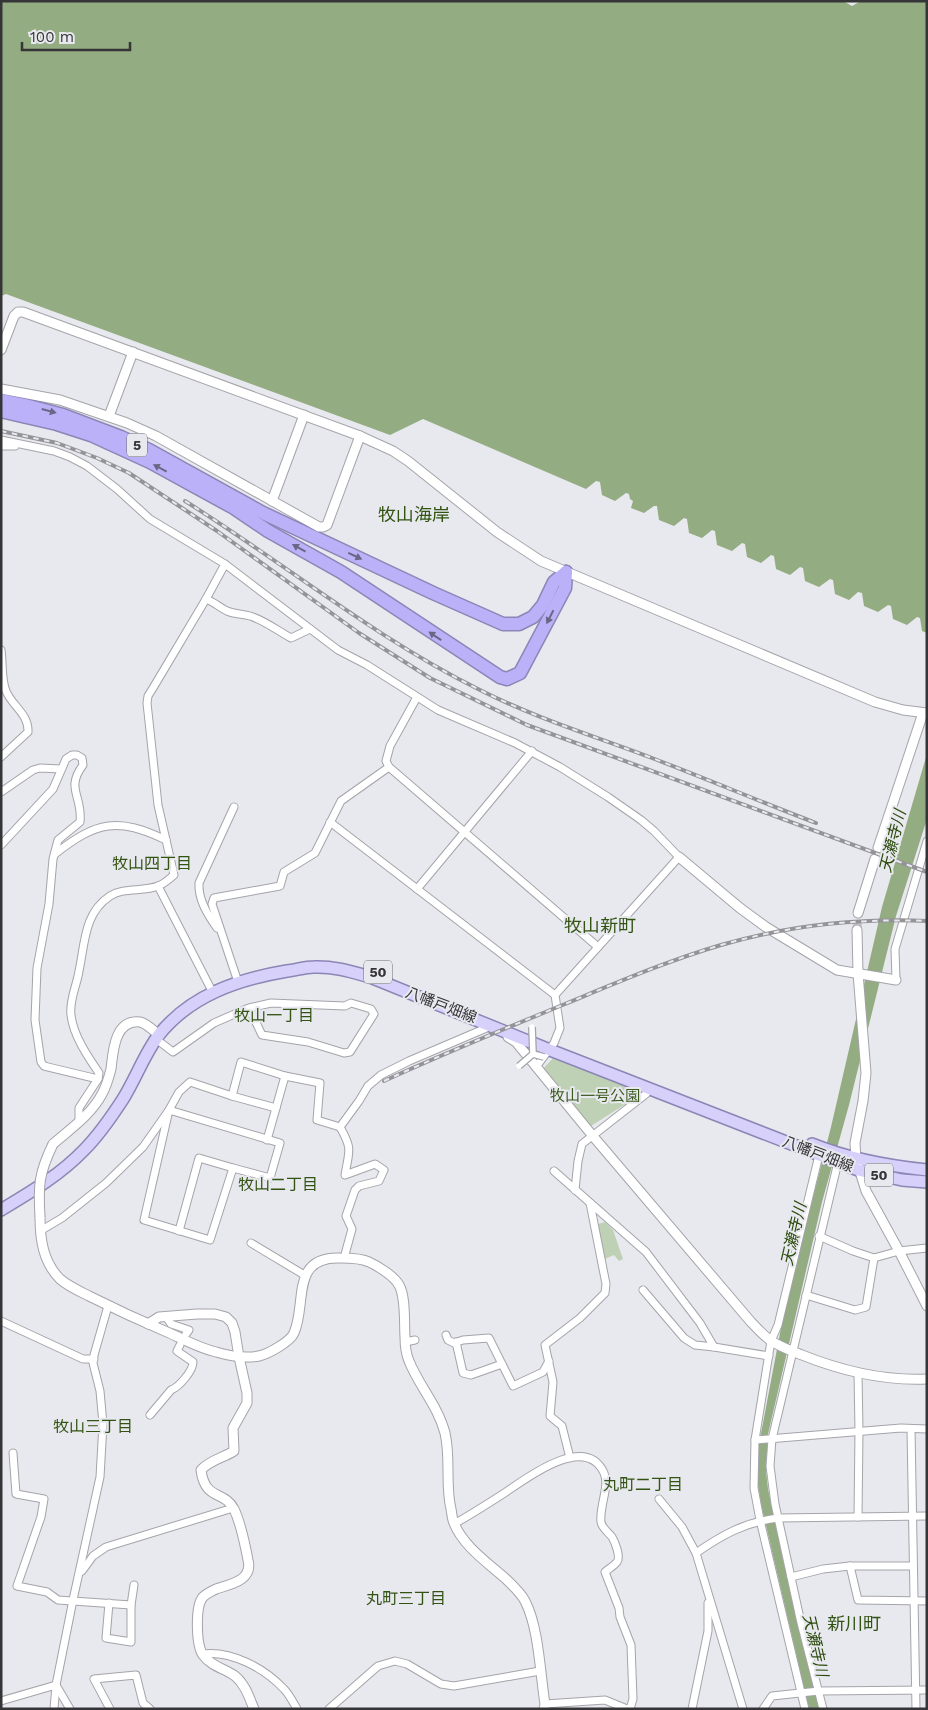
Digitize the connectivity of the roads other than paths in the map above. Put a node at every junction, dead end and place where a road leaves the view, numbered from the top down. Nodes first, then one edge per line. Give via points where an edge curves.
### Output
1 (1, 350) edge
2 (134, 352) junction
3 (1, 389) edge
4 (1, 400) edge
5 (1, 411) edge
6 (304, 415) junction
7 (109, 416) junction
8 (360, 436) junction
9 (1, 440) edge
10 (1, 446) edge
11 (36, 447) junction
12 (272, 501) junction
13 (225, 564) junction
14 (566, 572) junction
15 (206, 599) junction
16 (310, 630) junction
17 (1, 650) edge
18 (416, 697) junction
19 (925, 713) edge
20 (532, 751) junction
21 (1, 757) edge
22 (389, 767) junction
23 (61, 769) junction
24 (1, 792) edge
25 (234, 808) dead end
26 (330, 822) junction
27 (464, 832) junction
28 (166, 840) junction
29 (927, 841) edge
30 (1, 845) edge
31 (878, 848) dead end
32 (55, 854) junction
33 (679, 857) junction
34 (874, 858) dead end
35 (158, 886) junction
36 (417, 889) junction
37 (858, 913) tunnel mouth
38 (857, 930) tunnel mouth
39 (220, 932) junction
40 (598, 947) junction
41 (862, 974) junction
42 (237, 978) junction
43 (896, 980) joint
44 (212, 989) junction
45 (555, 994) junction
46 (249, 1008) junction
47 (493, 1025) junction
48 (532, 1027) dead end
49 (156, 1035) junction
50 (549, 1050) junction
51 (533, 1054) junction
52 (519, 1066) dead end
53 (536, 1067) junction
54 (285, 1076) junction
55 (98, 1079) junction
56 (650, 1088) junction
57 (232, 1096) junction
58 (276, 1108) junction
59 (170, 1110) junction
60 (79, 1122) junction
61 (340, 1127) junction
62 (592, 1135) junction
63 (267, 1140) junction
64 (821, 1153) junction
65 (836, 1159) junction
66 (857, 1164) junction
67 (233, 1168) junction
68 (927, 1170) edge
69 (554, 1172) dead end
70 (927, 1182) edge
71 (575, 1190) junction
72 (1, 1202) edge
73 (590, 1204) junction
74 (1, 1210) edge
75 (40, 1231) junction
76 (179, 1231) junction
77 (819, 1236) junction
78 (252, 1243) dead end
79 (927, 1248) edge
80 (899, 1251) junction
81 (344, 1258) junction
82 (874, 1258) junction
83 (306, 1276) junction
84 (643, 1290) dead end
85 (806, 1295) junction
86 (108, 1306) junction
87 (927, 1306) edge
88 (166, 1317) junction
89 (1, 1321) edge
90 (148, 1324) junction
91 (186, 1334) dead end
92 (446, 1335) dead end
93 (415, 1340) dead end
94 (405, 1342) junction
95 (456, 1342) junction
96 (773, 1342) junction
97 (180, 1345) dead end
98 (714, 1346) junction
99 (790, 1350) junction
100 (769, 1356) junction
101 (239, 1357) junction
102 (94, 1359) junction
103 (549, 1360) junction
104 (502, 1364) junction
105 (858, 1373) junction
106 (927, 1379) edge
107 (150, 1415) dead end
108 (911, 1429) junction
109 (927, 1429) edge
110 (860, 1432) junction
111 (772, 1439) junction
112 (755, 1440) junction
113 (13, 1453) dead end
114 (570, 1458) junction
115 (659, 1499) dead end
116 (233, 1508) junction
117 (911, 1516) junction
118 (927, 1516) edge
119 (858, 1517) junction
120 (778, 1518) junction
121 (760, 1520) junction
122 (454, 1524) junction
123 (696, 1553) junction
124 (850, 1566) junction
125 (912, 1566) junction
126 (80, 1573) junction
127 (791, 1577) junction
128 (134, 1585) dead end
129 (708, 1595) junction
130 (73, 1600) junction
131 (927, 1600) edge
132 (913, 1601) junction
133 (109, 1603) junction
134 (131, 1605) junction
135 (202, 1654) junction
136 (540, 1671) junction
137 (56, 1685) junction
138 (915, 1690) junction
139 (927, 1690) edge
140 (819, 1691) junction
141 (801, 1692) junction
142 (1, 1701) edge
143 (544, 1706) edge
144 (54, 1709) edge
145 (70, 1709) edge
146 (110, 1709) edge
147 (150, 1709) edge
148 (254, 1709) edge
149 (297, 1709) edge
150 (329, 1709) edge
151 (629, 1709) edge
152 (692, 1709) edge
153 (743, 1709) edge
154 (763, 1709) edge
155 (805, 1709) edge
156 (823, 1709) edge
157 (916, 1709) edge

1 - 2 street via 14,316 24,312
2 - 6 street
2 - 7 street
3 - 7 street via 60,400
4 -> 14 highway, 5 via 63,415 112,433 263,513 504,624 519,624 532,617 543,605 554,582
14 -> 5 highway, 5 via 565,588 520,674 507,679 493,674 341,572 234,508 143,459 91,435
6 - 8 street
6 - 12 street
7 - 12 street via 156,436
8 - 12 street via 327,525 319,527
8 - 14 street via 408,461 497,532
9 - 11 street
10 - 11 street
11 - 13 street via 87,466 150,520
13 - 15 street
13 - 16 street
14 - 19 street via 875,702
15 - 16 street via 225,610 260,620 291,638
15 - 28 street via 148,696 158,805
16 - 18 street
17 - 21 street via 4,688 26,718 28,732
18 - 20 street via 438,710
18 - 22 street via 390,746 386,761
19 - 31 street
20 - 27 street
20 - 33 street via 641,820
22 - 26 street via 341,801
22 - 27 street
23 - 24 street via 33,770
23 - 30 street via 53,789
23 - 32 street via 66,759 77,755 82,758 83,764 76,774 74,786 81,811 80,822 58,840
25 - 39 street via 199,883 198,892 208,916
26 - 36 street
26 - 39 street via 315,853 284,872 280,886 214,898 212,904
27 - 36 street
27 - 40 street
28 - 32 street via 144,830 112,825 83,834
28 - 35 street via 174,875
29 - 43 street via 895,949
32 - 55 street via 37,968 35,1020 41,1062 44,1066
33 - 40 street
33 - 41 street via 766,927 837,970
34 - 37 street
35 - 44 street
35 - 55 street via 111,895 91,917 83,940 71,1016 82,1048 99,1073
36 - 45 street
38 - 41 street
39 - 42 street
40 - 45 street
41 - 43 street
41 - 66 street via 866,1086 854,1143
42 - 44 main road, 八幡戸畑線 / 50
42 - 47 main road, 八幡戸畑線 / 50 via 314,967 344,970
42 - 50 main road, 八幡戸畑線 / 50 via 265,968 314,960 347,963 391,977
44 - 49 main road, 八幡戸畑線 / 50
45 - 50 street via 560,1028
46 - 46 street via 271,1003 345,1006 351,1003 371,1009 374,1014 350,1052 344,1053 308,1042 262,1035
46 - 49 street via 214,1024 173,1052
47 - 50 main road, 八幡戸畑線 / 50
47 - 53 street via 516,1042
47 - 61 street via 381,1075 368,1086
48 - 51 street, bridge
49 - 60 street via 140,1022 129,1024 118,1032 102,1094
49 - 72 main road, 八幡戸畑線 / 50 via 146,1042 117,1096 79,1145 46,1175
49 - 74 main road, 八幡戸畑線 / 50 via 123,1098 84,1150 50,1180
50 - 51 street, bridge
50 - 53 street
50 - 56 main road, 八幡戸畑線 / 50
50 - 64 main road, 八幡戸畑線 / 50
51 - 52 street, bridge
53 - 62 street
54 - 57 street via 241,1062
54 - 58 street
54 - 61 street via 320,1083 317,1120
55 - 60 street via 79,1108
56 - 62 street
56 - 64 main road, 八幡戸畑線 / 50
57 - 58 street
57 - 59 street via 190,1082 179,1092
58 - 63 street
59 - 63 street
59 - 75 street via 143,1147 106,1183
59 - 76 street via 144,1220
60 - 75 street, bridge via 54,1144 40,1175
61 - 81 street via 350,1147 345,1175 375,1164 384,1170 379,1181 355,1190 346,1216 352,1229
62 - 71 street via 582,1144
62 - 96 street via 751,1322
63 - 67 street via 280,1143 270,1178
64 - 65 main road, 八幡戸畑線 / 50
64 - 96 street
65 - 66 main road, 八幡戸畑線 / 50
65 - 77 street
66 - 68 main road, 八幡戸畑線 / 50
66 - 70 main road, 八幡戸畑線 / 50 via 902,1180
66 - 80 street via 866,1191
67 - 76 street via 210,1240
67 - 76 street via 199,1158
69 - 71 street
71 - 73 street
73 - 98 street via 646,1252
73 - 103 street via 605,1293 545,1346
75 - 86 street via 47,1259 59,1278
77 - 82 street
77 - 85 street
78 - 83 street
79 - 80 street
80 - 82 street
80 - 87 street
81 - 83 street via 321,1259
81 - 94 street via 368,1261 399,1284
82 - 85 street via 866,1307 855,1310
83 - 101 street via 293,1335 260,1356
84 - 98 street via 684,1338 694,1345
85 - 99 street
86 - 90 street
86 - 102 street
88 - 90 street
88 - 91 street via 171,1324 189,1330
88 - 101 street via 215,1314 226,1317 235,1332
89 - 102 street via 83,1359
90 - 101 street via 213,1351
92 - 95 street via 448,1340
93 - 94 street
94 - 122 street via 408,1360 437,1411 445,1434 449,1460 448,1497
95 - 104 street via 489,1338
95 - 104 street via 463,1373 471,1375
96 - 99 street
96 - 100 street
97 - 107 street via 177,1351 193,1362 193,1367
98 - 100 street
99 - 105 street
99 - 111 street
100 - 112 street
101 - 116 street via 247,1403 234,1428 234,1451 201,1470 206,1488
102 - 126 street via 103,1424 100,1477
103 - 104 street via 543,1372 513,1386
103 - 114 street via 553,1382 550,1416 562,1426
105 - 106 street via 886,1378
105 - 110 street
108 - 109 street
108 - 110 street
108 - 117 street
110 - 111 street
110 - 119 street
111 - 112 street
111 - 120 street via 770,1466
112 - 121 street via 754,1488
113 - 130 street via 16,1494 44,1499 17,1586 47,1592 58,1600
114 - 122 street via 528,1476
114 - 151 street via 586,1457 596,1462 606,1480 601,1525 613,1539 618,1558 617,1563 605,1572 631,1645 633,1699
115 - 123 street via 682,1527
116 - 126 street via 106,1546
116 - 135 street via 249,1569 239,1582 210,1591 198,1606 198,1640
117 - 118 street
117 - 119 street
117 - 125 street
119 - 120 street
120 - 121 street
120 - 127 street
121 - 123 street via 724,1534
121 - 141 street
122 - 136 street via 462,1538 524,1600 534,1628
123 - 129 street
124 - 125 street
124 - 127 street
124 - 132 street via 858,1600
125 - 132 street
126 - 130 street
127 - 140 street
128 - 134 street
129 - 152 street via 708,1631
129 - 153 street
130 - 133 street
130 - 137 street
131 - 132 street
132 - 138 street
133 - 134 street
133 - 134 street via 106,1638 131,1642
135 - 148 street via 211,1664 235,1676 245,1687
135 - 149 street via 212,1652 254,1666 285,1690
136 - 143 street
136 - 150 street via 454,1686 440,1684 407,1664 395,1661 378,1666
137 - 142 street
137 - 144 street
137 - 145 street
138 - 139 street
138 - 140 street
138 - 157 street
140 - 141 street
140 - 156 street
141 - 154 street via 772,1696
141 - 155 street
143 - 151 street via 606,1700
146 - 147 street via 94,1679 136,1675 143,1703

